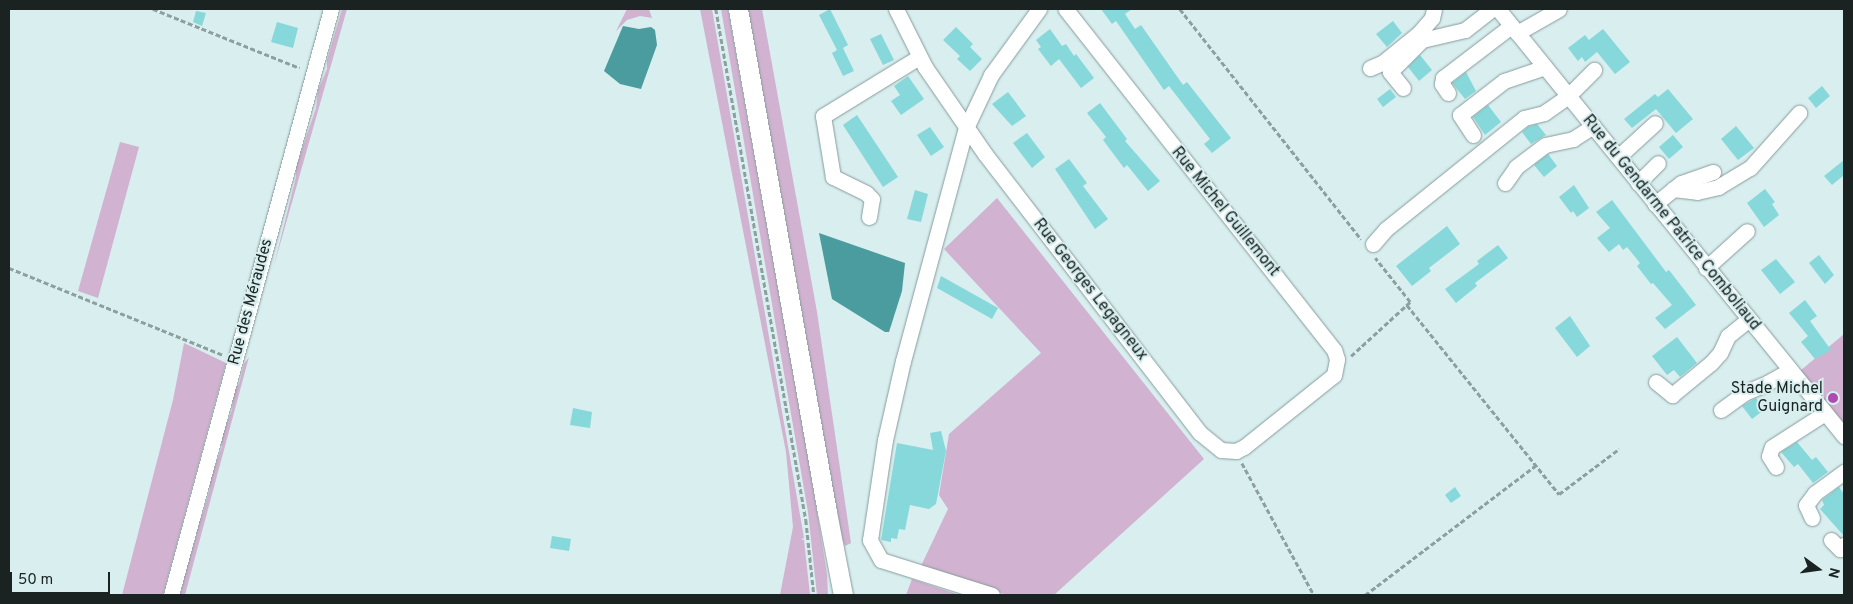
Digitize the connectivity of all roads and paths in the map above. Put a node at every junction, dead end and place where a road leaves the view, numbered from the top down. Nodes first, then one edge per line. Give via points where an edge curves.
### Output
1 (153, 9) edge
2 (331, 9) edge
3 (716, 9) edge
4 (738, 9) edge
5 (896, 9) edge
6 (1039, 9) edge
7 (1066, 9) edge
8 (1180, 9) edge
9 (1434, 9) edge
10 (1492, 9) edge
11 (1498, 9) edge
12 (1558, 9) edge
13 (1514, 29) junction
14 (919, 57) junction
15 (1545, 67) junction
16 (1370, 68) dead end
17 (1594, 70) dead end
18 (313, 73) junction
19 (1403, 88) dead end
20 (1448, 93) dead end
21 (1568, 96) junction
22 (1800, 113) dead end
23 (1655, 123) dead end
24 (1593, 126) junction
25 (966, 128) junction
26 (1473, 135) dead end
27 (1618, 157) junction
28 (1658, 163) dead end
29 (1713, 172) dead end
30 (1638, 182) junction
31 (1505, 183) dead end
32 (1674, 189) junction
33 (1655, 204) junction
34 (869, 217) dead end
35 (1747, 231) dead end
36 (1370, 247) junction
37 (9, 268) edge
38 (1706, 268) junction
39 (1407, 305) junction
40 (1748, 320) junction
41 (235, 360) junction
42 (1337, 369) junction
43 (1790, 370) junction
44 (1656, 382) dead end
45 (1721, 410) dead end
46 (1825, 413) junction
47 (1844, 436) edge
48 (1618, 449) dead end
49 (1236, 451) junction
50 (1536, 465) junction
51 (1776, 467) dead end
52 (1844, 472) edge
53 (827, 512) junction
54 (1812, 518) dead end
55 (171, 595) edge
56 (814, 595) edge
57 (833, 595) edge
58 (843, 595) edge
59 (992, 595) edge
60 (1314, 595) edge
61 (1365, 595) edge

1 - 18 path
2 - 18 street, Rue des Méraudes
3 - 56 path via 804,510
4 - 53 main road
5 - 14 street, Rue Georges Legagneux
6 - 25 street via 991,75
7 - 42 street, Rue Michel Guillemont via 1322,334 1334,350
8 - 36 path
9 - 16 street via 1432,18 1419,33 1382,63
10 - 19 street via 1464,30 1422,40 1390,72
11 - 13 street, Rue du Gendarme Patrice Comboliaud
12 - 13 street
13 - 15 street, Rue du Gendarme Patrice Comboliaud
13 - 20 street via 1443,78 1442,84
14 - 25 street, Rue Georges Legagneux
14 - 34 street via 823,116 833,176 872,199
15 - 21 street, Rue du Gendarme Patrice Comboliaud
15 - 26 street via 1504,81 1460,115
17 - 21 street
18 - 41 street, Rue des Méraudes
21 - 24 street, Rue du Gendarme Patrice Comboliaud
21 - 36 street via 1544,113 1524,118 1386,229
22 - 32 street via 1750,168 1718,187 1697,192
23 - 27 street
24 - 27 street, Rue du Gendarme Patrice Comboliaud
24 - 31 street via 1573,139 1545,145 1516,167
25 - 49 street, Rue Georges Legagneux via 1200,433 1221,450
25 - 59 street via 903,360 885,440 870,540 881,560
27 - 30 street, Rue du Gendarme Patrice Comboliaud
28 - 30 street
29 - 32 street via 1681,183
30 - 33 street, Rue du Gendarme Patrice Comboliaud
32 - 33 street
33 - 38 street, Rue du Gendarme Patrice Comboliaud
35 - 38 street
36 - 39 path via 1410,302
37 - 41 path
38 - 40 street, Rue du Gendarme Patrice Comboliaud
39 - 42 path
39 - 50 path
40 - 43 street, Rue du Gendarme Patrice Comboliaud
40 - 44 street via 1728,336 1711,363 1672,395
41 - 55 street, Rue des Méraudes
42 - 49 street via 1290,411
43 - 45 street via 1744,393
43 - 46 street, Rue du Gendarme Patrice Comboliaud
46 - 47 street, Rue du Gendarme Patrice Comboliaud
46 - 51 street via 1772,447 1769,456
48 - 50 path via 1559,494
49 - 60 path
50 - 61 path
52 - 54 street via 1815,493 1806,505
53 - 57 main road
53 - 58 main road

